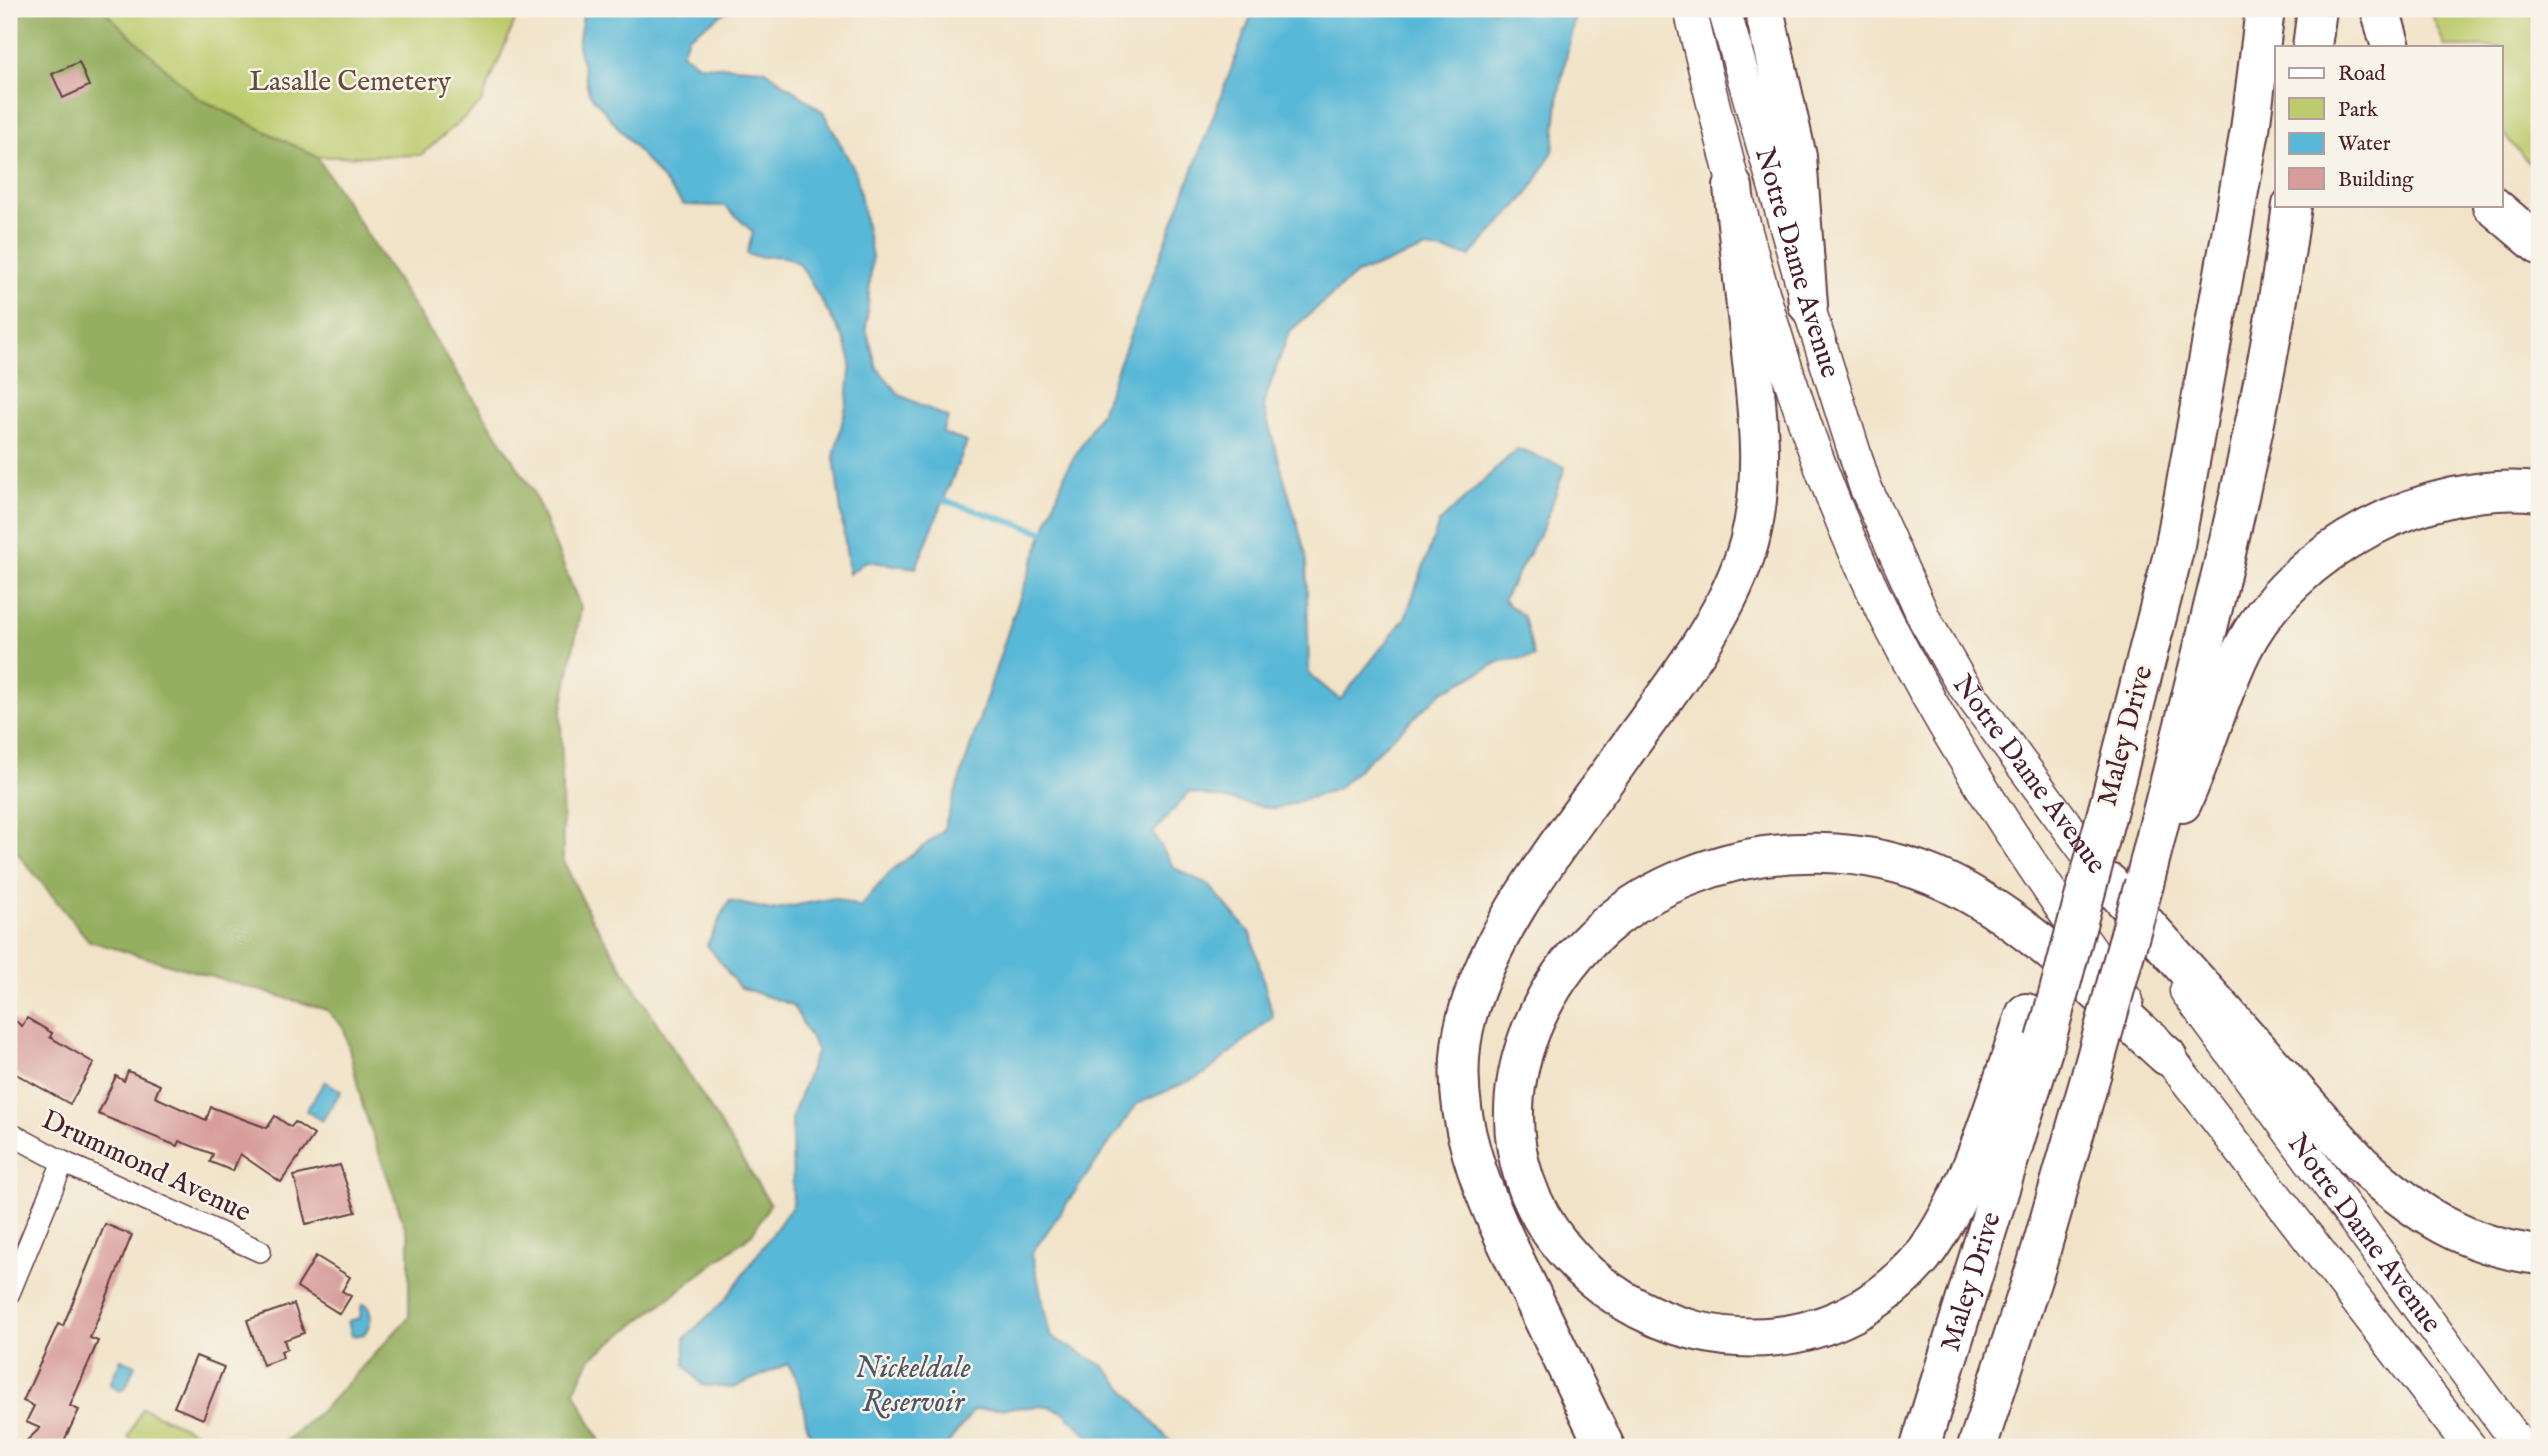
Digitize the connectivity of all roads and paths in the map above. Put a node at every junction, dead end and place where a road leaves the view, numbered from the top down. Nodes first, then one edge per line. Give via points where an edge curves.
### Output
1 (1690, 9) edge
2 (1724, 9) edge
3 (1764, 9) edge
4 (2246, 9) edge
5 (2265, 9) edge
6 (2317, 9) edge
7 (2380, 9) edge
8 (2312, 46) edge
9 (2391, 46) edge
10 (2250, 131) junction
11 (1732, 187) junction
12 (2292, 206) edge
13 (2493, 206) edge
14 (2539, 245) edge
15 (1808, 305) junction
16 (2539, 492) edge
17 (2113, 885) junction
18 (2036, 1027) junction
19 (2167, 1056) junction
20 (9, 1133) edge
21 (63, 1162) junction
22 (260, 1251) dead end
23 (2539, 1255) edge
24 (9, 1293) edge
25 (1605, 1447) edge
26 (1920, 1447) edge
27 (1977, 1447) edge
28 (2470, 1447) edge
29 (2521, 1447) edge

1 - 11 main road, Notre Dame Avenue
2 - 15 main road, Notre Dame Avenue
3 - 15 highway via 1797,157
4 - 10 highway
5 - 10 highway, Maley Drive
6 - 8 highway
7 - 9 highway
10 - 17 highway, Maley Drive, bridge via 2174,550 2112,794
11 - 19 main road, Notre Dame Avenue via 1807,431 1833,501 1898,640 1973,772 2090,950
11 - 25 highway via 1760,444 1758,503 1748,546 1729,593 1703,638 1566,835 1499,942 1467,1018 1460,1063 1464,1115 1483,1193
12 - 17 highway, Maley Drive via 2230,532
13 - 14 highway
15 - 17 main road, Notre Dame Avenue via 1865,486 1925,620 1999,736
16 - 17 highway via 2484,491 2403,512 2353,536 2289,588 2242,650 2203,757
17 - 18 highway, Maley Drive, bridge
17 - 23 highway via 2360,1163 2395,1195 2431,1221 2471,1239
17 - 27 highway, Maley Drive, bridge via 2092,1072 2036,1267
17 - 29 main road, Notre Dame Avenue
18 - 19 highway via 1925,1254 1870,1308 1816,1335 1787,1345 1725,1348 1684,1339 1635,1319 1579,1274 1534,1211 1517,1151 1515,1100 1526,1043 1550,989 1603,926 1639,901 1681,879 1747,857 1827,853 1868,859 1944,881 2020,929
18 - 26 highway, Maley Drive
19 - 28 main road, Notre Dame Avenue
20 - 21 street, Drummond Avenue
21 - 22 street, Drummond Avenue
21 - 24 street

